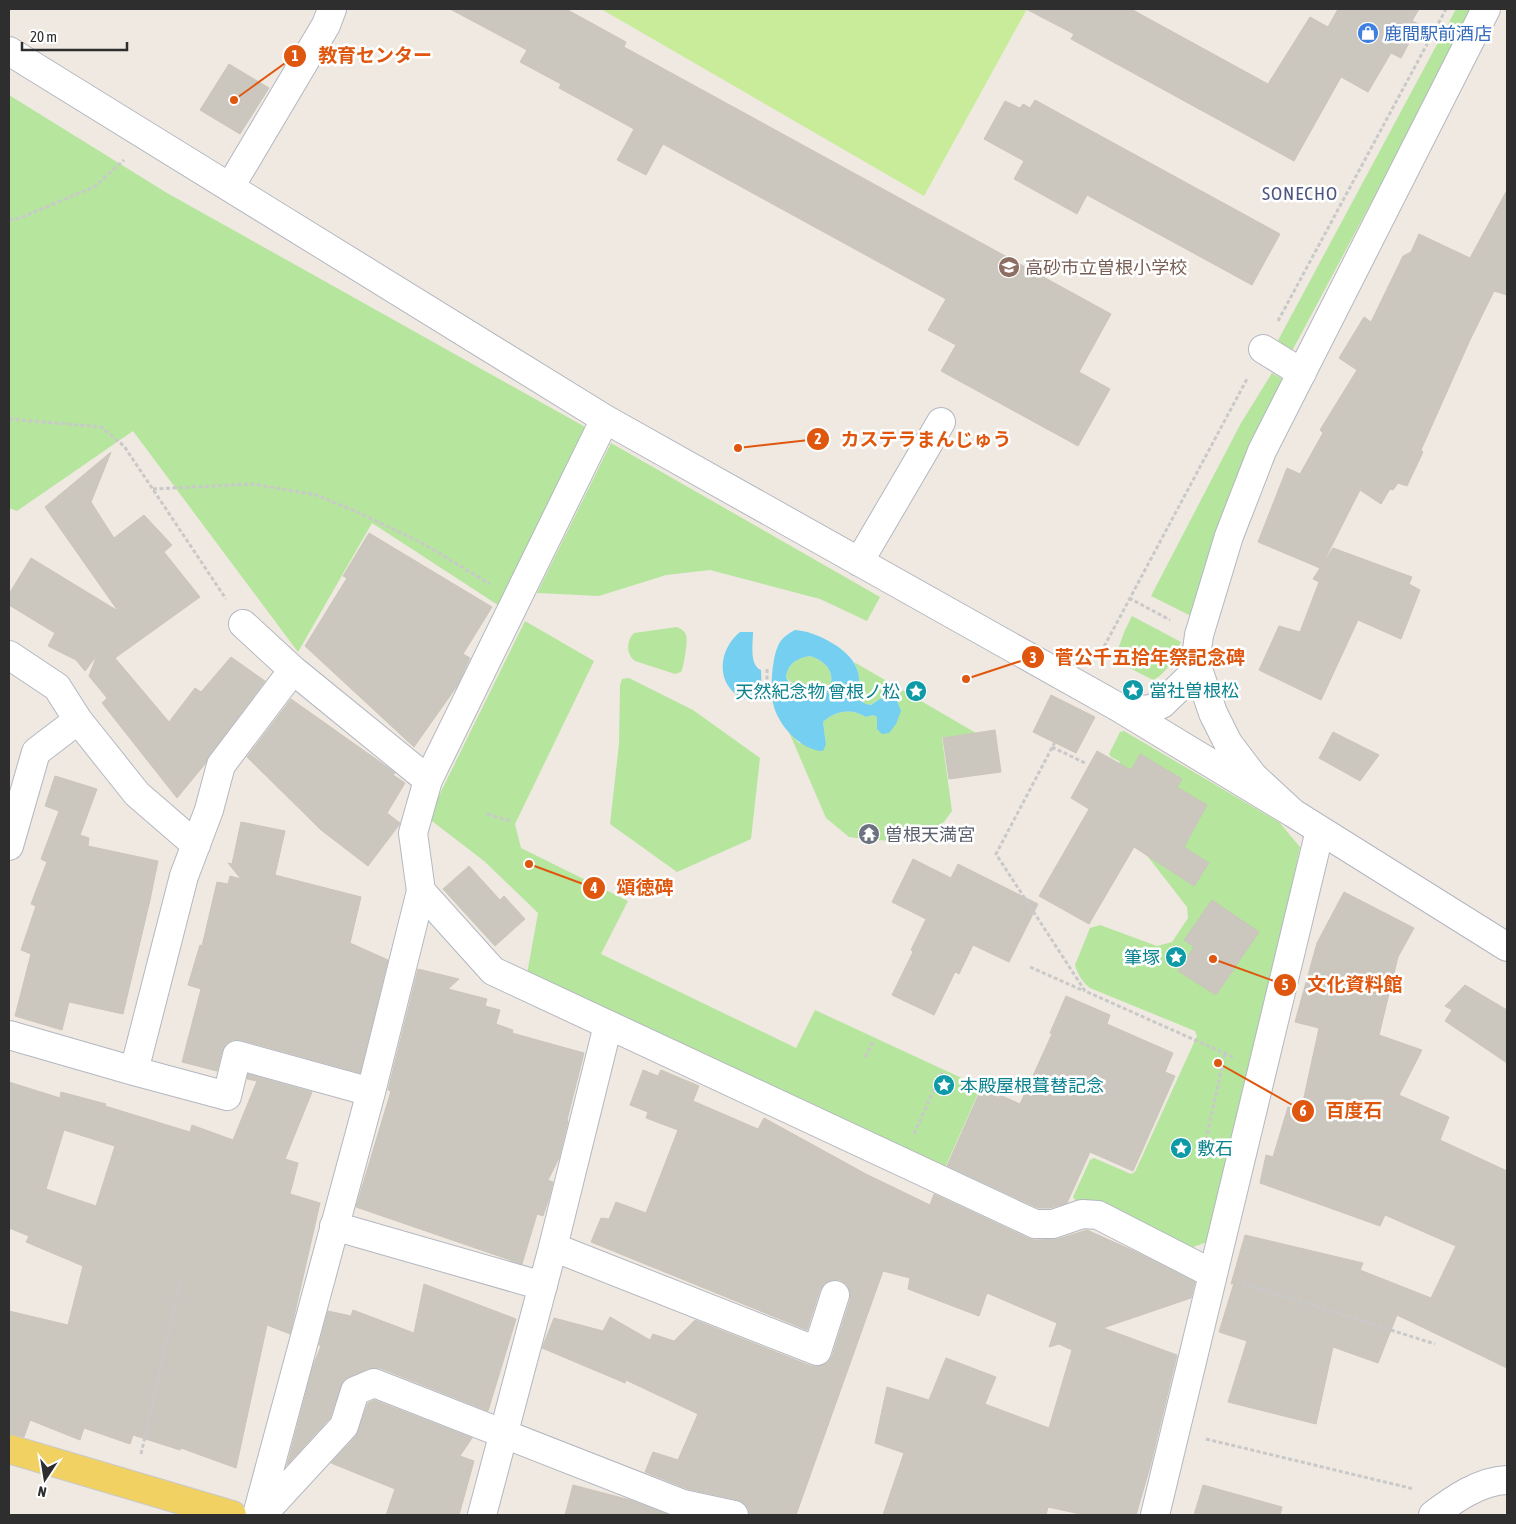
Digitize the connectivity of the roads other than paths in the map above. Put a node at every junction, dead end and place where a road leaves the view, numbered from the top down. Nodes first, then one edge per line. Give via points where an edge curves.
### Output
1 (332, 9) edge
2 (1486, 9) edge
3 (9, 51) edge
4 (230, 187) junction
5 (1263, 350) dead end
6 (1302, 373) junction
7 (605, 419) junction
8 (941, 422) dead end
9 (859, 562) junction
10 (243, 624) road end
11 (9, 655) edge
12 (1198, 669) junction
13 (293, 670) junction
14 (1118, 708) junction
15 (78, 720) junction
16 (428, 780) junction
17 (1293, 813) junction
18 (1320, 830) junction
19 (196, 845) junction
20 (9, 846) edge
21 (421, 891) junction
22 (1507, 947) edge
23 (608, 1026) junction
24 (9, 1035) edge
25 (134, 1071) junction
26 (371, 1092) junction
27 (334, 1226) junction
28 (553, 1248) junction
29 (1213, 1274) junction
30 (543, 1286) junction
31 (834, 1295) dead end
32 (504, 1433) junction
33 (9, 1449) edge
34 (1507, 1480) edge
35 (232, 1515) edge
36 (257, 1515) edge
37 (262, 1515) edge
38 (482, 1515) edge
39 (734, 1515) edge
40 (1155, 1515) edge
41 (1433, 1515) edge

1 - 4 street via 326,25
2 - 6 street
3 - 4 street
4 - 7 street
5 - 6 street
6 - 12 street via 1262,452 1228,536 1199,635
7 - 9 street
7 - 16 street
8 - 9 street
9 - 14 street
10 - 13 street
11 - 15 street via 57,687
12 - 14 street via 1162,704 1148,710
12 - 17 street via 1213,713 1228,743 1253,776
13 - 16 street
13 - 19 street via 221,765
14 - 17 street
15 - 19 street via 137,794
15 - 20 street via 36,752
16 - 21 street via 413,833
17 - 18 street
18 - 22 street
18 - 29 street
19 - 25 street via 184,876
21 - 23 street via 492,971
21 - 26 street
23 - 28 street
23 - 29 street via 1035,1224 1053,1224 1082,1214 1098,1215
24 - 25 street
25 - 26 street via 227,1096 237,1055
26 - 27 street
27 - 30 street
27 - 36 street
28 - 30 street
28 - 31 street via 817,1351
29 - 40 street
30 - 32 street
32 - 37 street via 374,1383 355,1391 344,1426
32 - 38 street
32 - 39 street via 683,1504
33 - 35 main road
34 - 41 street via 1494,1480 1455,1498

